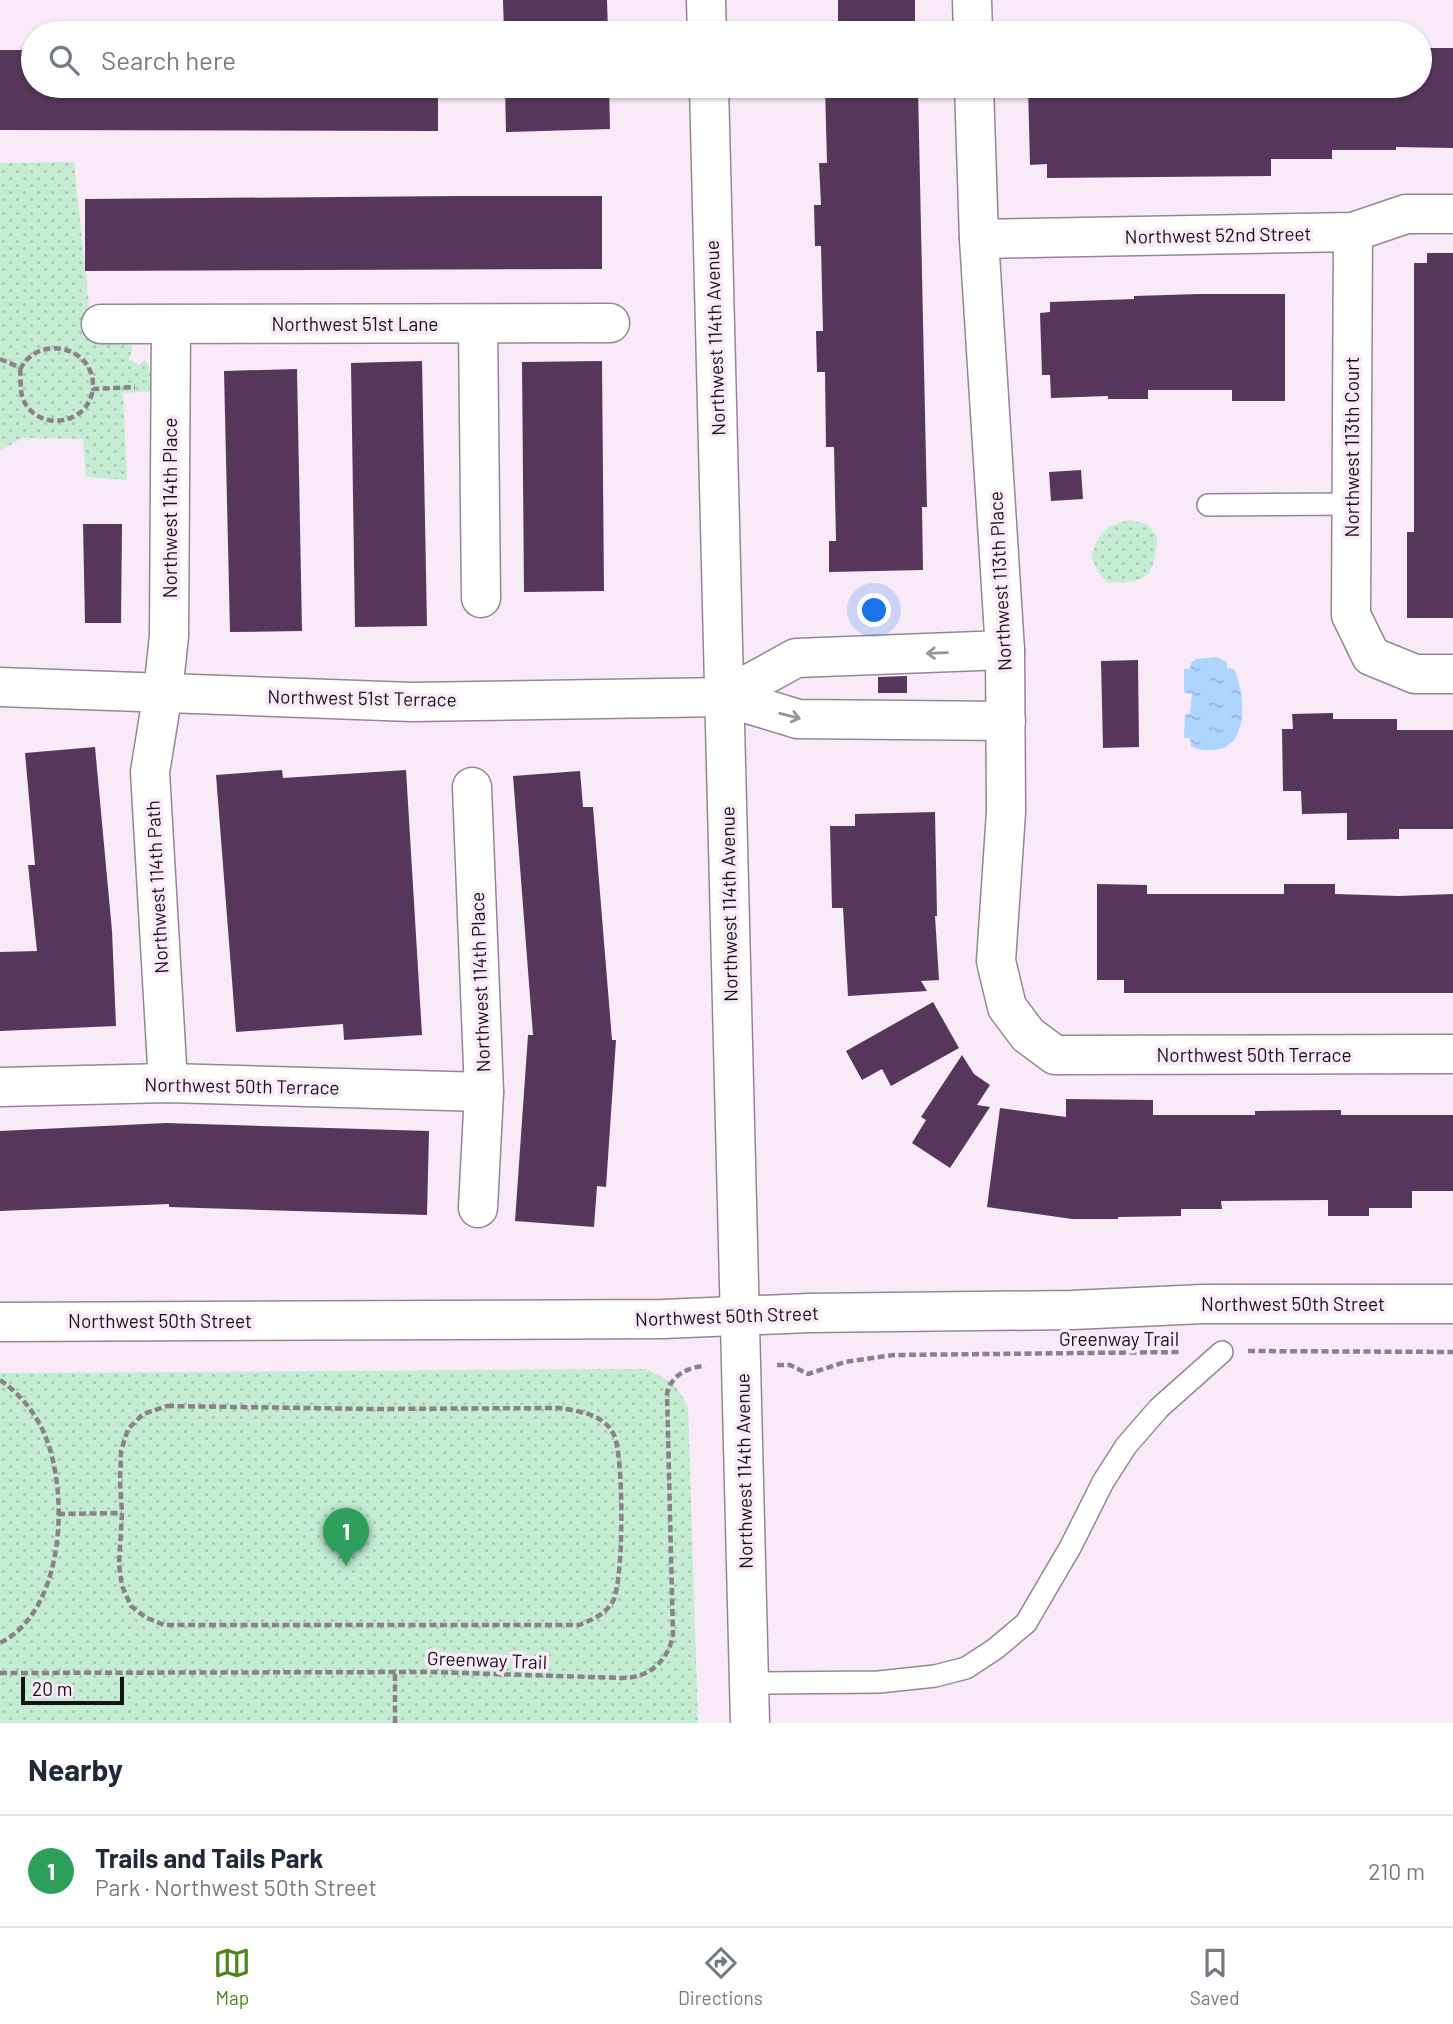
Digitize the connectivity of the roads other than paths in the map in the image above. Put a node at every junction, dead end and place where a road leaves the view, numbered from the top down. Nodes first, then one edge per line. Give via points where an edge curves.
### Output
1 (706, 0) edge
2 (972, 0) edge
3 (707, 21) edge
4 (973, 21) edge
5 (709, 98) edge
6 (974, 98) edge
7 (1453, 214) edge
8 (1353, 232) junction
9 (979, 239) junction
10 (610, 323) dead end
11 (101, 324) dead end
12 (171, 324) junction
13 (478, 324) junction
14 (1352, 504) junction
15 (1208, 505) dead end
16 (481, 598) dead end
17 (1005, 650) junction
18 (1453, 674) edge
19 (0, 687) edge
20 (163, 692) junction
21 (724, 697) junction
22 (1006, 721) junction
23 (472, 787) dead end
24 (1453, 1054) edge
25 (1055, 1055) joint
26 (168, 1083) junction
27 (0, 1087) edge
28 (484, 1092) junction
29 (478, 1208) dead end
30 (1453, 1304) edge
31 (739, 1316) junction
32 (0, 1322) edge
33 (1222, 1352) road end
34 (749, 1683) junction
35 (750, 1723) edge

1 - 3 street
2 - 4 street
5 - 21 street, Northwest 114th Avenue
6 - 9 street, Northwest 113th Place
7 - 8 street, Northwest 52nd Street via 1406,214
8 - 9 street, Northwest 52nd Street
8 - 14 street, Northwest 113th Court
9 - 17 street, Northwest 113th Place
10 - 13 street, Northwest 51st Lane
11 - 12 street, Northwest 51st Lane
12 - 13 street, Northwest 51st Lane
12 - 20 street, Northwest 114th Place via 169,636
13 - 16 street
14 - 15 lane
14 - 18 street, Northwest 113th Court via 1351,615 1371,656 1415,674
17 -> 21 street, Northwest 51st Terrace via 796,658
17 - 22 street, Northwest 113th Place
19 - 20 street, Northwest 51st Terrace
20 - 21 street, Northwest 51st Terrace via 412,702
20 - 26 street, Northwest 114th Path via 150,772
21 -> 22 street, Northwest 51st Terrace via 798,719
21 - 31 street, Northwest 114th Avenue
22 - 25 street, Northwest 113th Place via 1006,812 996,961 1007,1007 1028,1035
23 - 28 street, Northwest 114th Place
24 - 25 street, Northwest 50th Terrace
26 - 27 street, Northwest 50th Terrace
26 - 28 street, Northwest 50th Terrace
28 - 29 street, Northwest 114th Place
30 - 31 street, Northwest 50th Street via 1203,1304
31 - 32 street, Northwest 50th Street
31 - 34 street, Northwest 114th Avenue
33 - 34 lane via 1159,1408 1126,1446 1026,1623 995,1649 966,1668 935,1676 878,1682
34 - 35 street, Northwest 114th Avenue

